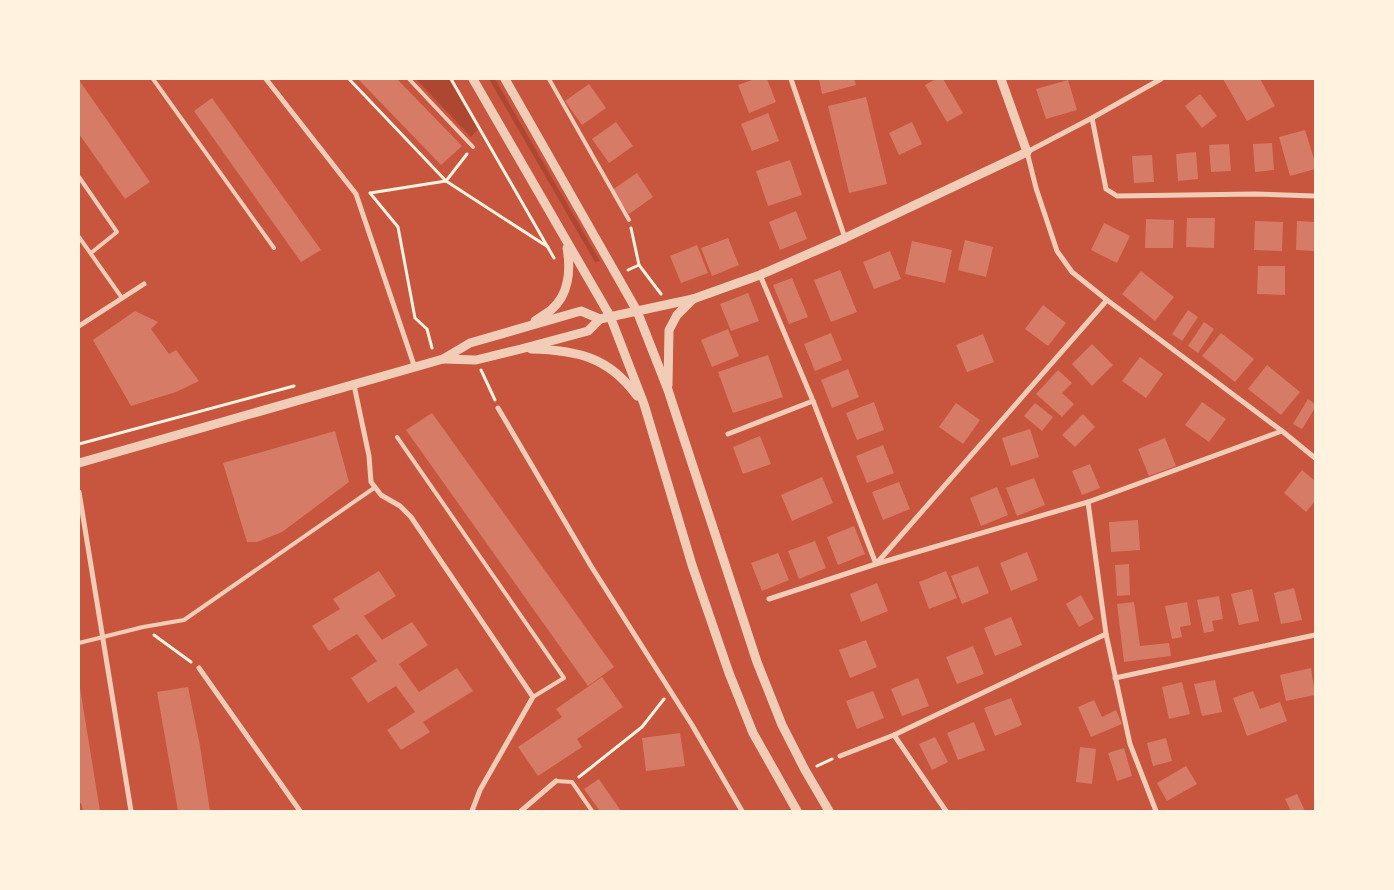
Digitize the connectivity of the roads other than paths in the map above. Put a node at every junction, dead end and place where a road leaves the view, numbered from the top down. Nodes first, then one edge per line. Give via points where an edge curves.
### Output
1 (152, 79) edge
2 (266, 79) edge
3 (409, 79) edge
4 (473, 79) edge
5 (505, 79) edge
6 (549, 79) edge
7 (792, 79) edge
8 (1001, 79) edge
9 (1161, 79) edge
10 (1092, 118) junction
11 (473, 147) road end
12 (1027, 152) junction
13 (79, 177) edge
14 (1315, 196) edge
15 (629, 220) road end
16 (79, 236) edge
17 (845, 238) junction
18 (566, 240) junction
19 (274, 248) dead end
20 (91, 253) junction
21 (760, 274) junction
22 (144, 284) dead end
23 (122, 298) junction
24 (693, 299) junction
25 (1107, 300) junction
26 (637, 311) junction
27 (610, 316) junction
28 (600, 319) junction
29 (528, 325) junction
30 (79, 326) edge
31 (521, 349) junction
32 (443, 359) junction
33 (415, 368) junction
34 (354, 385) junction
35 (668, 390) junction
36 (813, 401) junction
37 (644, 404) junction
38 (498, 408) road end
39 (1282, 431) junction
40 (728, 434) dead end
41 (396, 437) dead end
42 (1315, 458) edge
43 (79, 463) edge
44 (374, 488) junction
45 (79, 492) edge
46 (1088, 502) junction
47 (876, 564) junction
48 (769, 599) dead end
49 (1106, 634) junction
50 (1315, 635) edge
51 (102, 636) junction
52 (79, 643) edge
53 (199, 668) road end
54 (1116, 678) junction
55 (533, 697) junction
56 (894, 735) junction
57 (840, 756) road end
58 (556, 781) joint
59 (131, 811) edge
60 (300, 811) edge
61 (472, 811) edge
62 (521, 811) edge
63 (592, 811) edge
64 (742, 811) edge
65 (797, 811) edge
66 (829, 811) edge
67 (946, 811) edge
68 (1156, 811) edge

1 - 19 lane
2 - 33 street via 356,194
3 - 11 lane
4 - 18 street
5 - 26 street
6 - 15 lane
7 - 17 street
8 - 12 street
9 - 10 street
10 - 12 street
10 - 14 street via 1106,189 1117,196
12 - 17 street
12 - 25 street via 1057,251 1072,272
13 - 20 lane via 117,232
16 - 20 lane
17 - 21 street
18 - 27 street
18 - 29 street via 570,263 565,290 551,310
20 - 23 lane
21 - 24 street
21 - 36 street
22 - 23 street
23 - 30 street
24 - 26 street
24 - 35 street via 677,315 669,330
25 - 39 street
25 - 47 street
26 - 27 street
26 - 35 street
27 - 28 street
27 - 37 street
28 - 29 street via 581,311
28 - 31 street via 588,331
29 - 32 street via 470,343
31 - 32 street via 476,360
31 - 37 street via 557,350 597,360 629,384
32 - 33 street
33 - 34 street
34 - 43 street
34 - 44 street
35 - 66 street via 757,662 782,725
36 - 40 street
36 - 47 street
37 - 65 street via 692,565 729,673 753,733
38 - 64 street
39 - 42 street
39 - 46 street
41 - 55 lane via 564,678
44 - 51 lane via 184,620
44 - 55 street via 411,517
45 - 51 street
46 - 47 street
46 - 49 street
47 - 48 street
49 - 54 street
49 - 56 street
50 - 54 street
51 - 52 lane
51 - 59 street
53 - 60 street
54 - 68 street via 1130,744
55 - 61 street via 480,790
56 - 57 street
56 - 67 street
58 - 62 street
58 - 63 lane via 572,782

